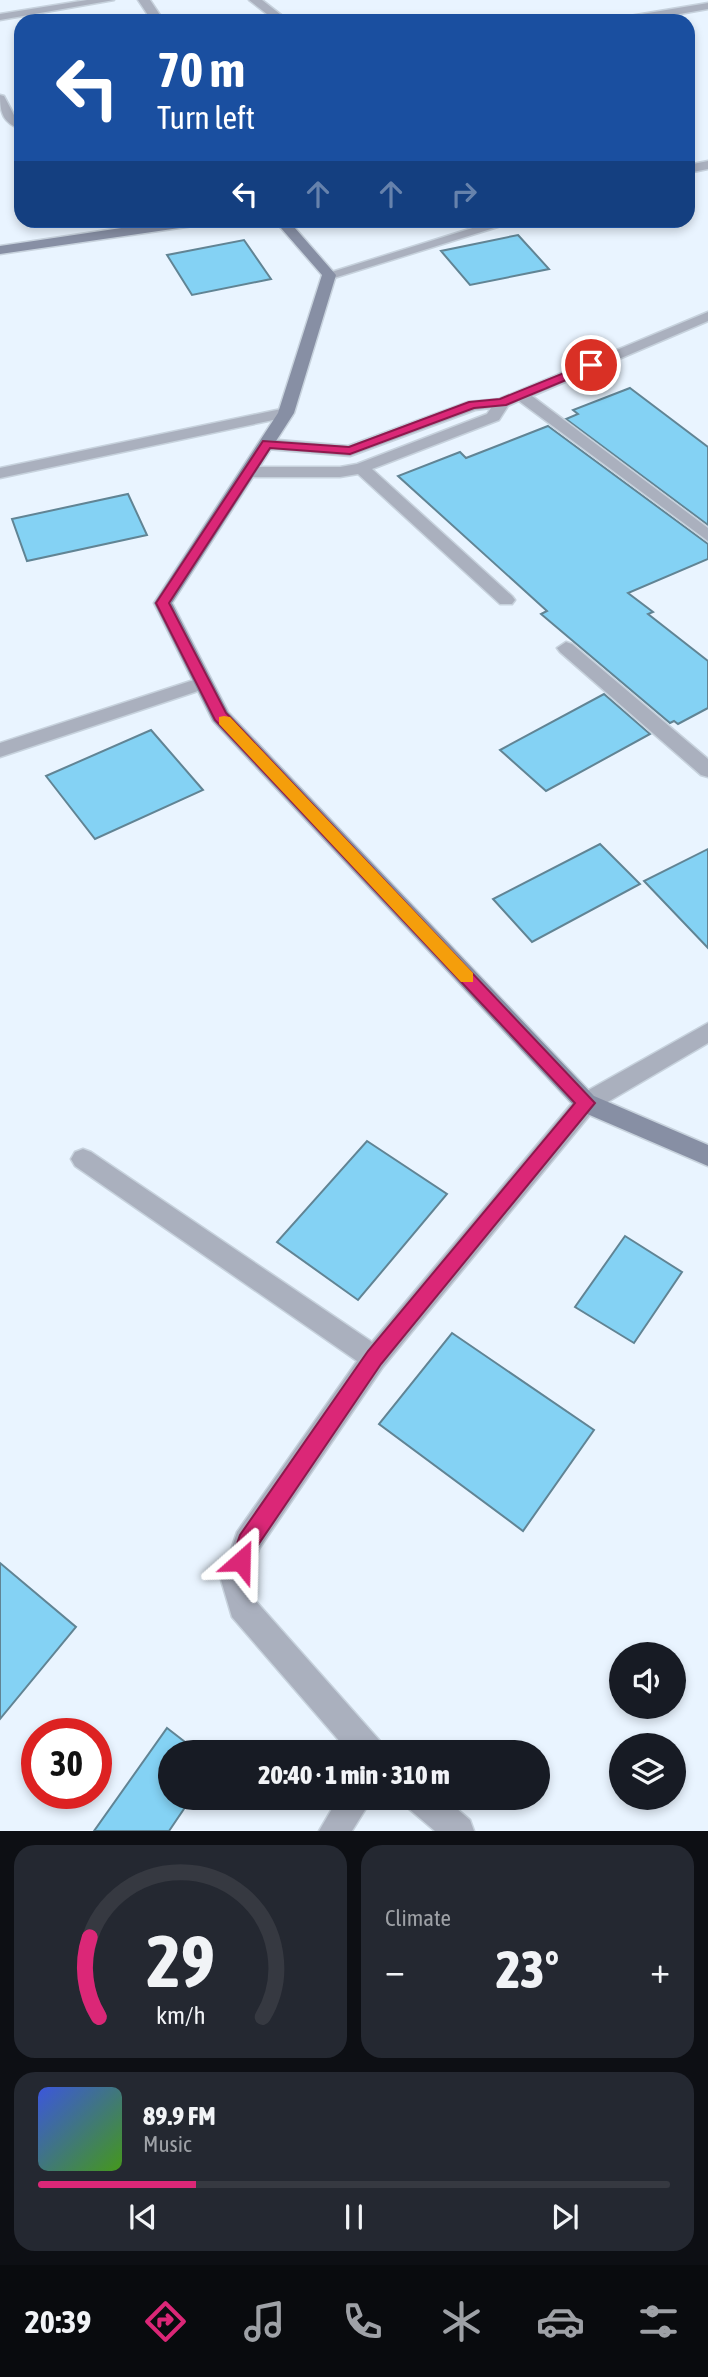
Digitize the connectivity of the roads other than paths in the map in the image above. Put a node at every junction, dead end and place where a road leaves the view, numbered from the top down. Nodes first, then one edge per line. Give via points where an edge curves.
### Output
1 (108, 0) edge
2 (255, 0) edge
3 (708, 6) edge
4 (19, 14) edge
5 (274, 14) edge
6 (658, 14) edge
7 (0, 99) edge
8 (14, 121) edge
9 (152, 228) edge
10 (286, 228) edge
11 (487, 228) edge
12 (0, 250) edge
13 (329, 275) junction
14 (708, 316) edge
15 (521, 395) junction
16 (502, 403) junction
17 (286, 413) junction
18 (267, 444) junction
19 (361, 468) junction
20 (249, 472) junction
21 (0, 473) edge
22 (708, 536) edge
23 (506, 600) dead end
24 (566, 648) dead end
25 (203, 683) junction
26 (0, 750) edge
27 (708, 770) edge
28 (708, 1032) edge
29 (586, 1103) junction
30 (708, 1156) edge
31 (83, 1159) dead end
32 (374, 1358) junction
33 (358, 1740) edge
34 (349, 1810) edge
35 (434, 1810) edge
36 (334, 1831) edge
37 (458, 1831) edge

1 - 4 street
2 - 5 street
3 - 6 street
7 - 8 street
9 - 12 street
10 - 13 street
11 - 13 street
13 - 17 street
14 - 15 street
15 - 16 street
15 - 22 street
16 - 18 street via 473,405 350,451
16 - 19 street via 493,417
17 - 18 street
17 - 21 street
18 - 20 street
19 - 20 street
19 - 23 street
20 - 25 street via 163,603
24 - 27 street
25 - 26 street
25 - 29 street via 220,716
28 - 29 street
29 - 30 street
29 - 32 street
31 - 32 street
32 - 33 street via 247,1542 235,1580 242,1607
34 - 36 street
35 - 37 street

